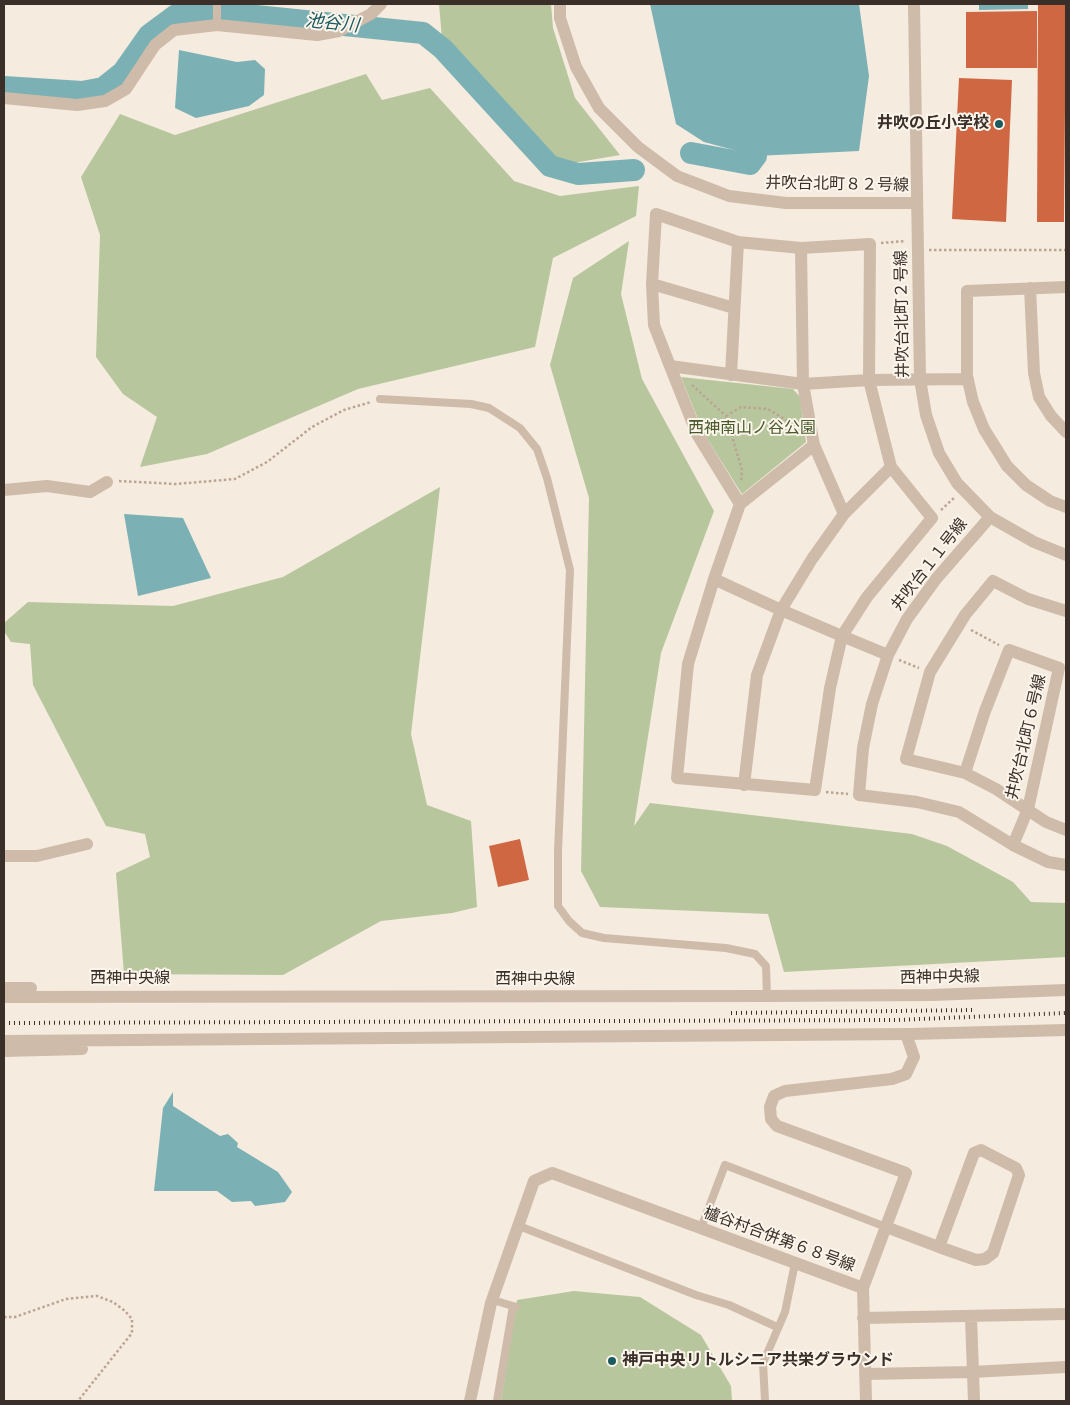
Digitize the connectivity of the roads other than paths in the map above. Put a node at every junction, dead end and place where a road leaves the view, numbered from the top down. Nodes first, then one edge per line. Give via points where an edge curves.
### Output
1 (217, 4) edge
2 (381, 4) edge
3 (560, 4) edge
4 (914, 4) edge
5 (217, 25) junction
6 (4, 98) edge
7 (917, 203) junction
8 (738, 242) junction
9 (801, 248) junction
10 (652, 284) junction
11 (1066, 287) edge
12 (1030, 288) junction
13 (734, 308) junction
14 (670, 366) junction
15 (731, 375) junction
16 (920, 379) junction
17 (869, 380) junction
18 (968, 380) junction
19 (803, 384) junction
20 (380, 399) road end
21 (1066, 432) edge
22 (814, 445) junction
23 (891, 467) junction
24 (108, 482) road end
25 (4, 490) edge
26 (740, 504) junction
27 (1066, 508) edge
28 (844, 514) junction
29 (990, 517) junction
30 (1066, 555) edge
31 (714, 579) junction
32 (781, 610) junction
33 (1066, 612) edge
34 (842, 636) junction
35 (888, 655) junction
36 (965, 773) junction
37 (744, 785) junction
38 (1028, 810) junction
39 (1066, 830) edge
40 (88, 844) dead end
41 (1013, 845) junction
42 (4, 856) edge
43 (1066, 866) edge
44 (4, 988) edge
45 (1066, 990) edge
46 (291, 995) junction
47 (4, 996) edge
48 (767, 996) junction
49 (1066, 1030) edge
50 (906, 1034) junction
51 (292, 1040) junction
52 (4, 1041) edge
53 (4, 1051) edge
54 (519, 1226) junction
55 (886, 1227) junction
56 (701, 1228) junction
57 (939, 1247) junction
58 (795, 1263) junction
59 (863, 1288) junction
60 (492, 1300) junction
61 (1066, 1314) edge
62 (971, 1316) junction
63 (864, 1318) junction
64 (777, 1326) junction
65 (1066, 1367) edge
66 (972, 1372) junction
67 (865, 1374) junction
68 (470, 1401) edge
69 (496, 1401) edge
70 (765, 1401) edge
71 (866, 1401) edge
72 (974, 1401) edge

1 - 5 lane
2 - 5 street via 371,14 339,31 317,35
3 - 7 street, 井吹台北町８２号線 via 560,18 576,67 600,108 638,147 677,176 729,196 786,203
4 - 7 street, 井吹台北町２号線
5 - 6 street via 174,30 155,45 126,89 105,101 77,105
7 - 16 street, 井吹台北町２号線
8 - 9 street
8 - 10 street via 656,214
8 - 13 street
9 - 17 street via 870,244
9 - 19 street
10 - 13 street
10 - 14 street via 654,325
11 - 12 street
12 - 18 street via 967,291
12 - 21 street via 1034,373 1039,397
13 - 15 street
14 - 15 street
14 - 26 street via 697,434
15 - 19 street
16 - 17 street
16 - 18 street
16 - 29 street, 井吹台北町２号線 via 926,415 939,453 964,490
17 - 19 street
17 - 23 street
18 - 27 street via 984,429 1006,466 1026,485
19 - 22 street
20 - 48 lane via 490,408 520,428 537,449 570,570 558,906 582,932 604,938 726,948 755,954 766,966
22 - 26 street
22 - 28 street
23 - 28 street
23 - 34 street via 932,518 867,597
24 - 25 street via 90,492 47,486
26 - 31 street
28 - 32 street
29 - 30 street, 井吹台北町２号線 via 1034,542
29 - 35 street, 井吹台１１号線 via 936,579 907,619
31 - 32 street
31 - 37 street via 688,664 677,778
32 - 34 street
32 - 37 street via 756,675
33 - 36 street via 1028,599 993,581 960,623 930,672 906,759
34 - 35 street
34 - 37 street via 814,790
35 - 41 street, 井吹台１１号線 via 872,704 863,748 859,795 917,802 959,812
36 - 38 street
36 - 38 street, 井吹台北町６号線 via 1009,650 1059,668
38 - 39 street
38 - 41 street, 井吹台北町６号線
40 - 42 street via 37,856
41 - 43 street via 1048,862
44 - 46 street
45 - 48 street, 西神中央線
46 - 47 street, 西神中央線
46 - 48 street, 西神中央線
49 - 50 street
50 - 51 street
50 - 55 street, 櫨谷村合併第６８号線 via 914,1057 906,1074 892,1079 785,1091 774,1096 770,1107 771,1119 777,1126 906,1173
51 - 52 street
51 - 53 street
54 - 56 street, 櫨谷村合併第６８号線 via 534,1182 552,1173
54 - 60 street
54 - 64 lane
55 - 56 lane via 725,1165
55 - 57 street
55 - 59 street, 櫨谷村合併第６８号線
56 - 58 street, 櫨谷村合併第６８号線
57 - 57 street via 976,1260 985,1259 993,1253 1019,1175 1016,1168 981,1150 974,1153
58 - 59 street, 櫨谷村合併第６８号線
58 - 64 lane via 785,1312
59 - 63 street
60 - 68 street
60 - 69 lane via 515,1306
61 - 62 street
62 - 63 street
62 - 66 street
63 - 67 street
64 - 70 lane via 763,1363
65 - 66 street
66 - 67 street
66 - 72 street
67 - 71 street

